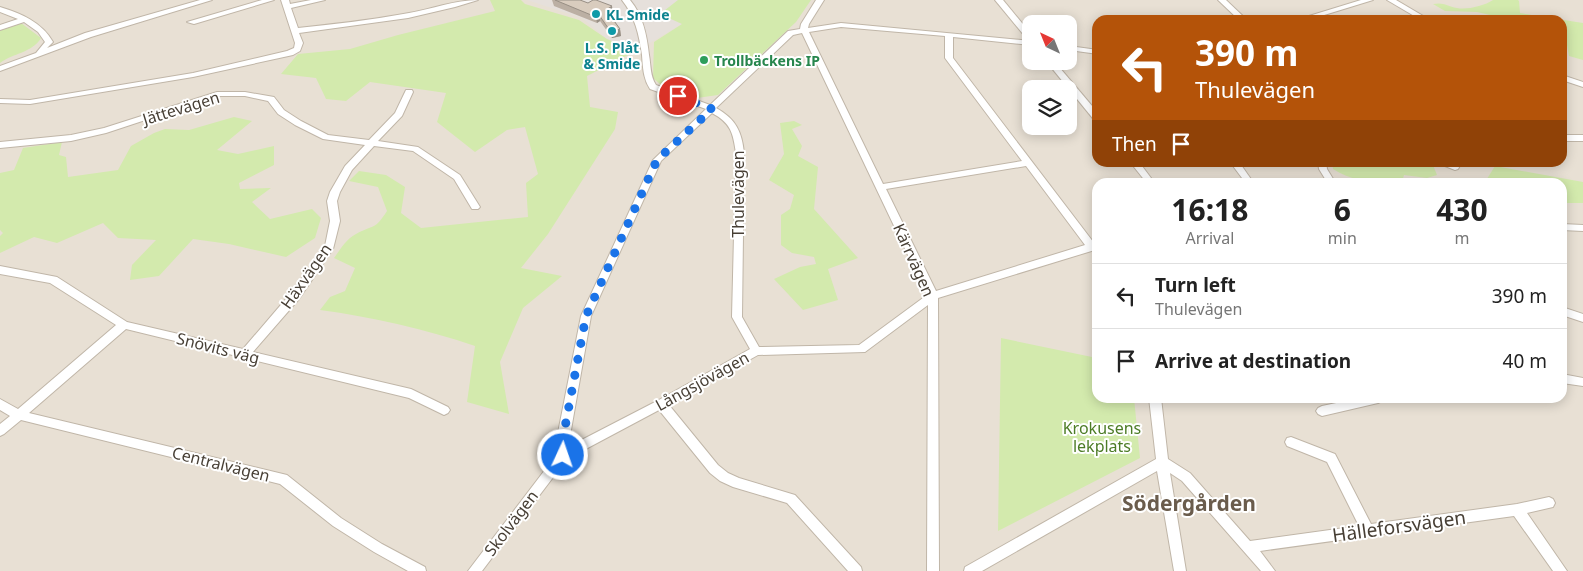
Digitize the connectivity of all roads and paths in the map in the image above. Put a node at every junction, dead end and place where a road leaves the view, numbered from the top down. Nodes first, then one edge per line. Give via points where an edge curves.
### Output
1 (208, 0) edge
2 (270, 0) edge
3 (321, 0) edge
4 (474, 0) edge
5 (626, 0) edge
6 (820, 0) edge
7 (999, 0) edge
8 (1222, 0) edge
9 (1369, 0) edge
10 (1391, 0) edge
11 (286, 4) edge
12 (0, 9) edge
13 (1238, 15) edge
14 (1317, 15) edge
15 (1417, 15) edge
16 (22, 20) junction
17 (190, 22) dead end
18 (1022, 27) edge
19 (0, 28) edge
20 (804, 30) junction
21 (295, 32) junction
22 (949, 34) junction
23 (74, 41) junction
24 (49, 42) junction
25 (1022, 43) edge
26 (1078, 49) edge
27 (1092, 51) edge
28 (32, 58) junction
29 (0, 69) edge
30 (1057, 70) edge
31 (1567, 79) edge
32 (1583, 85) edge
33 (409, 92) dead end
34 (0, 101) edge
35 (712, 109) junction
36 (1092, 112) edge
37 (1567, 138) edge
38 (1583, 138) edge
39 (372, 143) junction
40 (0, 145) edge
41 (1028, 163) junction
42 (1138, 167) edge
43 (1238, 167) edge
44 (1322, 167) edge
45 (1147, 178) edge
46 (1246, 178) edge
47 (1328, 178) edge
48 (880, 187) junction
49 (475, 207) dead end
50 (1567, 227) edge
51 (1583, 228) edge
52 (1092, 243) edge
53 (1092, 246) edge
54 (0, 270) edge
55 (933, 296) junction
56 (1567, 313) edge
57 (1583, 318) edge
58 (124, 325) junction
59 (756, 351) junction
60 (244, 354) junction
61 (1567, 379) edge
62 (1583, 382) edge
63 (1156, 403) edge
64 (1356, 403) edge
65 (0, 404) edge
66 (661, 404) junction
67 (444, 410) dead end
68 (1322, 411) dead end
69 (20, 415) junction
70 (0, 431) edge
71 (1291, 442) dead end
72 (563, 455) junction
73 (1162, 462) junction
74 (1549, 503) dead end
75 (1517, 510) junction
76 (1368, 531) junction
77 (1248, 547) junction
78 (420, 571) edge
79 (474, 571) edge
80 (856, 571) edge
81 (933, 571) edge
82 (970, 571) edge
83 (1180, 571) edge
84 (1269, 571) edge
85 (1561, 571) edge

1 - 23 street
2 - 17 street
3 - 11 street
4 - 21 street via 438,9
5 - 35 street, Thulevägen via 638,20 648,81 653,87
6 - 20 street
7 - 18 street
8 - 13 street
9 - 14 street
10 - 15 street
11 - 21 street
12 - 16 street
16 - 19 street
16 - 24 street via 41,30
20 - 22 street via 841,25
20 - 35 street via 791,32
20 - 48 street, Kärrvägen
21 - 34 street via 299,43 290,53 193,75 30,102
22 - 25 street
22 - 41 street via 949,58
23 - 24 street
23 - 28 street
24 - 28 street
26 - 27 street
28 - 29 street
30 - 36 street
31 - 32 street
33 - 39 street, Häxvägen via 400,114
35 - 59 street, Thulevägen via 724,115 735,128 740,154 737,317
35 - 72 street via 657,160 586,316 562,443
37 - 38 street
39 - 40 street, Jättevägen via 326,137 298,124 281,112 271,99 245,94 217,94 136,122 80,136
39 - 49 street, Jättevägen via 415,149 457,177
39 - 60 street, Häxvägen via 348,168 335,192 332,201 335,221 330,247 294,296
41 - 48 street
41 - 52 street
42 - 45 street
43 - 46 street
44 - 47 street
48 - 55 street, Kärrvägen
50 - 51 street
53 - 55 street, Långsjövägen
54 - 58 street, Snövits väg via 53,280
55 - 59 street, Långsjövägen via 861,349
55 - 81 street, Kärrvägen
56 - 57 street
58 - 60 street, Snövits väg
58 - 69 street
59 - 66 street, Långsjövägen
60 - 67 street, Snövits väg via 411,394
61 - 62 street
63 - 73 street
64 - 68 street
65 - 69 street, Centralvägen
66 - 72 street, Långsjövägen
66 - 80 street via 714,469 724,477 791,499
69 - 70 street
69 - 78 street, Centralvägen via 283,479 337,522
71 - 76 street via 1331,458
72 - 79 street, Skolvägen
73 - 77 street via 1186,477
73 - 82 street
73 - 83 street
74 - 75 street, Hälleforsvägen
75 - 76 street, Hälleforsvägen
75 - 85 street
76 - 77 street, Hälleforsvägen
77 - 84 street

